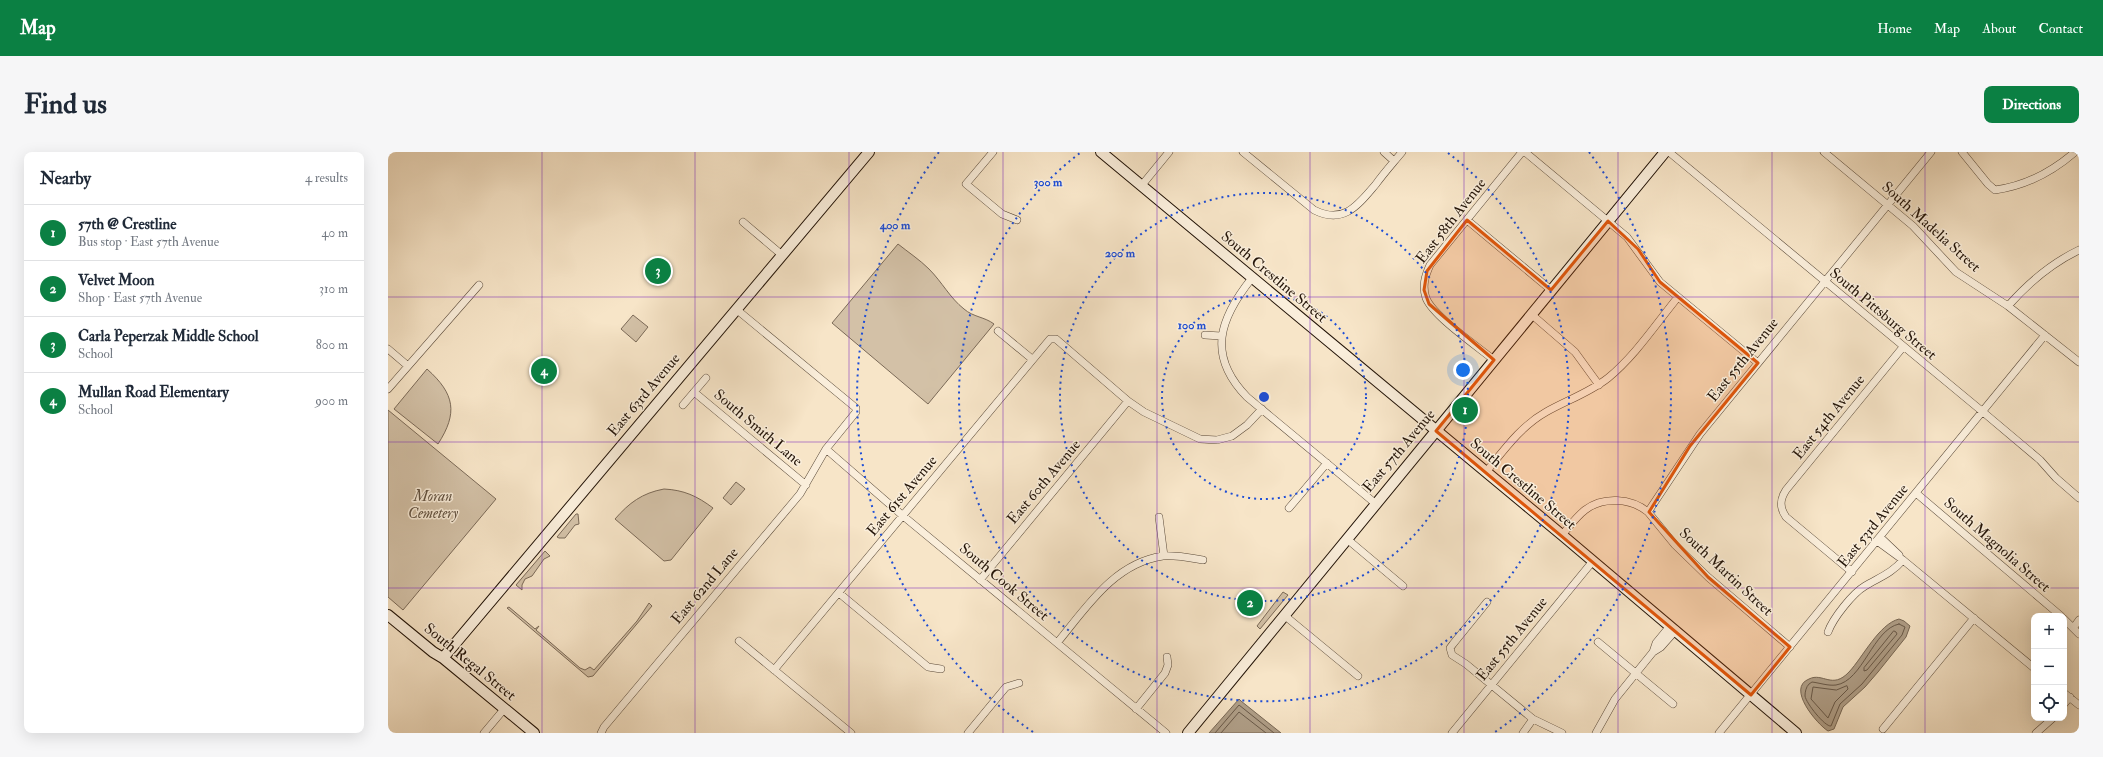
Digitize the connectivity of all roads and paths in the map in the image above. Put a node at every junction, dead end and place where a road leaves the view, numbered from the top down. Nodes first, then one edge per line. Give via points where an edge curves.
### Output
1 (869, 152) edge
2 (993, 152) edge
3 (1101, 152) edge
4 (1169, 152) edge
5 (1243, 152) edge
6 (1384, 152) edge
7 (1402, 152) edge
8 (1524, 152) edge
9 (1665, 152) edge
10 (1669, 152) edge
11 (1824, 152) edge
12 (1931, 152) edge
13 (1962, 152) edge
14 (2075, 152) edge
15 (1394, 161) junction
16 (1142, 185) junction
17 (1887, 204) junction
18 (1017, 220) dead end
19 (1467, 220) junction
20 (1608, 221) junction
21 (743, 222) dead end
22 (2079, 250) edge
23 (782, 255) junction
24 (1252, 278) junction
25 (1823, 281) junction
26 (479, 285) dead end
27 (1551, 290) junction
28 (1678, 297) junction
29 (2008, 306) junction
30 (736, 309) junction
31 (1531, 314) junction
32 (998, 331) dead end
33 (1205, 335) dead end
34 (2045, 335) junction
35 (1222, 336) junction
36 (1903, 347) junction
37 (388, 349) edge
38 (1032, 359) junction
39 (1494, 360) junction
40 (2079, 362) edge
41 (1758, 363) junction
42 (408, 366) junction
43 (706, 378) dead end
44 (1599, 385) junction
45 (388, 389) edge
46 (694, 392) junction
47 (1128, 401) junction
48 (683, 405) dead end
49 (1262, 409) junction
50 (1983, 412) junction
51 (1436, 431) junction
52 (826, 449) junction
53 (1327, 463) junction
54 (1486, 472) junction
55 (806, 485) junction
56 (1916, 493) junction
57 (2079, 498) edge
58 (1376, 504) junction
59 (1289, 508) dead end
60 (1648, 512) junction
61 (902, 515) junction
62 (1159, 517) dead end
63 (1562, 535) junction
64 (1347, 539) junction
65 (1879, 539) junction
66 (1164, 556) junction
67 (1203, 560) dead end
68 (1903, 560) junction
69 (1593, 561) junction
70 (1852, 572) junction
71 (980, 580) junction
72 (1403, 586) dead end
73 (839, 593) junction
74 (1488, 602) dead end
75 (2057, 613) edge
76 (388, 615) edge
77 (1284, 615) junction
78 (1974, 618) junction
79 (2079, 620) edge
80 (2067, 621) edge
81 (2074, 627) junction
82 (1673, 628) junction
83 (1828, 632) dead end
84 (2079, 634) edge
85 (739, 641) dead end
86 (1598, 642) dead end
87 (1057, 643) junction
88 (1790, 647) junction
89 (443, 658) junction
90 (1168, 658) dead end
91 (2031, 666) edge
92 (941, 669) dead end
93 (774, 670) junction
94 (1636, 673) junction
95 (1358, 676) dead end
96 (1019, 682) dead end
97 (1492, 685) junction
98 (1751, 695) junction
99 (2067, 695) edge
100 (1674, 704) dead end
101 (2079, 705) edge
102 (505, 708) junction
103 (1136, 708) junction
104 (1533, 719) junction
105 (2050, 721) edge
106 (1883, 729) dead end
107 (602, 730) edge
108 (1791, 731) edge
109 (484, 733) edge
110 (534, 733) edge
111 (595, 733) edge
112 (850, 733) edge
113 (968, 733) edge
114 (1166, 733) edge
115 (1188, 733) edge
116 (1452, 733) edge
117 (1523, 733) edge
118 (1562, 733) edge
119 (1596, 733) edge
120 (1719, 733) edge
121 (2036, 733) edge

1 - 23 street, East 63rd Avenue
2 - 18 street via 966,184 1002,214
3 - 16 street, South Crestline Street
4 - 16 street
5 - 15 street via 1314,210 1335,215 1355,208
6 - 15 street
7 - 15 street
8 - 19 street, East 58th Avenue
8 - 20 street
9 - 20 street, East 57th Avenue
10 - 25 street, South Pittsburg Street
11 - 17 street, South Madelia Street
12 - 17 street, East 55th Avenue
13 - 14 street via 1995,190 2044,174
16 - 24 street, South Crestline Street
17 - 25 street, East 55th Avenue
17 - 29 street, South Madelia Street via 1917,230 1956,272
19 - 27 street
19 - 39 street, East 58th Avenue via 1430,265 1425,276 1424,290 1429,304 1436,312
20 - 27 street, East 57th Avenue
20 - 28 street via 1627,237 1656,277
21 - 23 street
22 - 29 street via 2038,275
23 - 30 street, East 63rd Avenue
24 - 35 street via 1231,306
24 - 51 street, South Crestline Street
25 - 36 street, South Pittsburg Street
25 - 41 street, East 55th Avenue
26 - 42 street
27 - 31 street, East 57th Avenue
28 - 41 street
28 - 44 street via 1629,357
29 - 34 street, South Madelia Street
30 - 52 street, East 62nd Lane via 856,408 852,418
30 - 89 street, East 63rd Avenue
31 - 39 street, East 57th Avenue
31 - 44 street via 1575,352
32 - 38 street
33 - 35 street
34 - 40 street, South Madelia Street
34 - 50 street, East 53rd Avenue
35 - 49 street via 1225,362 1232,378
36 - 50 street, South Pittsburg Street
36 - 70 street, East 54th Avenue via 1782,498 1783,513 1790,522
37 - 42 street
38 - 47 street, East 61st Avenue via 1050,339 1056,339
38 - 61 street, East 61st Avenue
39 - 51 street, East 57th Avenue
41 - 60 street, East 55th Avenue via 1690,446
42 - 45 street
43 - 46 street
44 - 54 street via 1537,418 1510,443
46 - 48 street
46 - 55 street, South Smith Lane
47 - 49 street via 1184,432 1200,439 1211,440 1232,436
47 - 71 street, East 60th Avenue
49 - 53 street
50 - 56 street, East 53rd Avenue
50 - 57 street, South Pittsburg Street via 2040,460
51 - 54 street, South Crestline Street
51 - 58 street, East 57th Avenue
52 - 55 street, East 62nd Lane
52 - 61 street, South Cook Street
53 - 58 street
53 - 59 street
54 - 63 street, South Crestline Street
55 - 107 street, East 62nd Lane
56 - 65 street, East 53rd Avenue
56 - 75 street, South Magnolia Street
58 - 64 street, East 57th Avenue
60 - 63 street via 1642,507 1625,502 1599,502 1578,515
60 - 88 street, South Martin Street via 1675,545 1708,577
61 - 71 street, South Cook Street
61 - 73 street, East 61st Avenue
62 - 66 street
63 - 69 street, South Crestline Street
64 - 72 street
64 - 77 street, East 57th Avenue
65 - 68 street
65 - 70 street, East 53rd Avenue
66 - 67 street
66 - 87 street via 1140,564 1112,580
68 - 78 street
68 - 83 street via 1890,573 1858,591 1834,620
69 - 82 street, South Crestline Street
69 - 97 street, East 55th Avenue
70 - 88 street, East 53rd Avenue
71 - 87 street, South Cook Street
73 - 92 street via 928,667
73 - 93 street, East 61st Avenue
74 - 97 street via 1452,644 1450,652
76 - 89 street, South Regal Street
77 - 95 street
77 - 115 street, East 57th Avenue
78 - 91 street
78 - 106 street
79 - 81 street
80 - 81 street
81 - 84 street
82 - 94 street via 1662,647 1653,652
82 - 98 street, South Crestline Street
85 - 93 street
86 - 94 street
87 - 103 street, South Cook Street
88 - 98 street, East 53rd Avenue
89 - 102 street, South Regal Street
90 - 103 street via 1165,673
93 - 112 street
94 - 100 street
94 - 119 street via 1606,712
96 - 113 street via 1006,687
97 - 104 street
97 - 116 street, East 55th Avenue
98 - 108 street, South Crestline Street
98 - 120 street, East 53rd Avenue
99 - 101 street
102 - 109 street
102 - 110 street, South Regal Street
103 - 114 street, South Cook Street
104 - 117 street
104 - 118 street
105 - 121 street
107 - 111 street, East 62nd Lane

